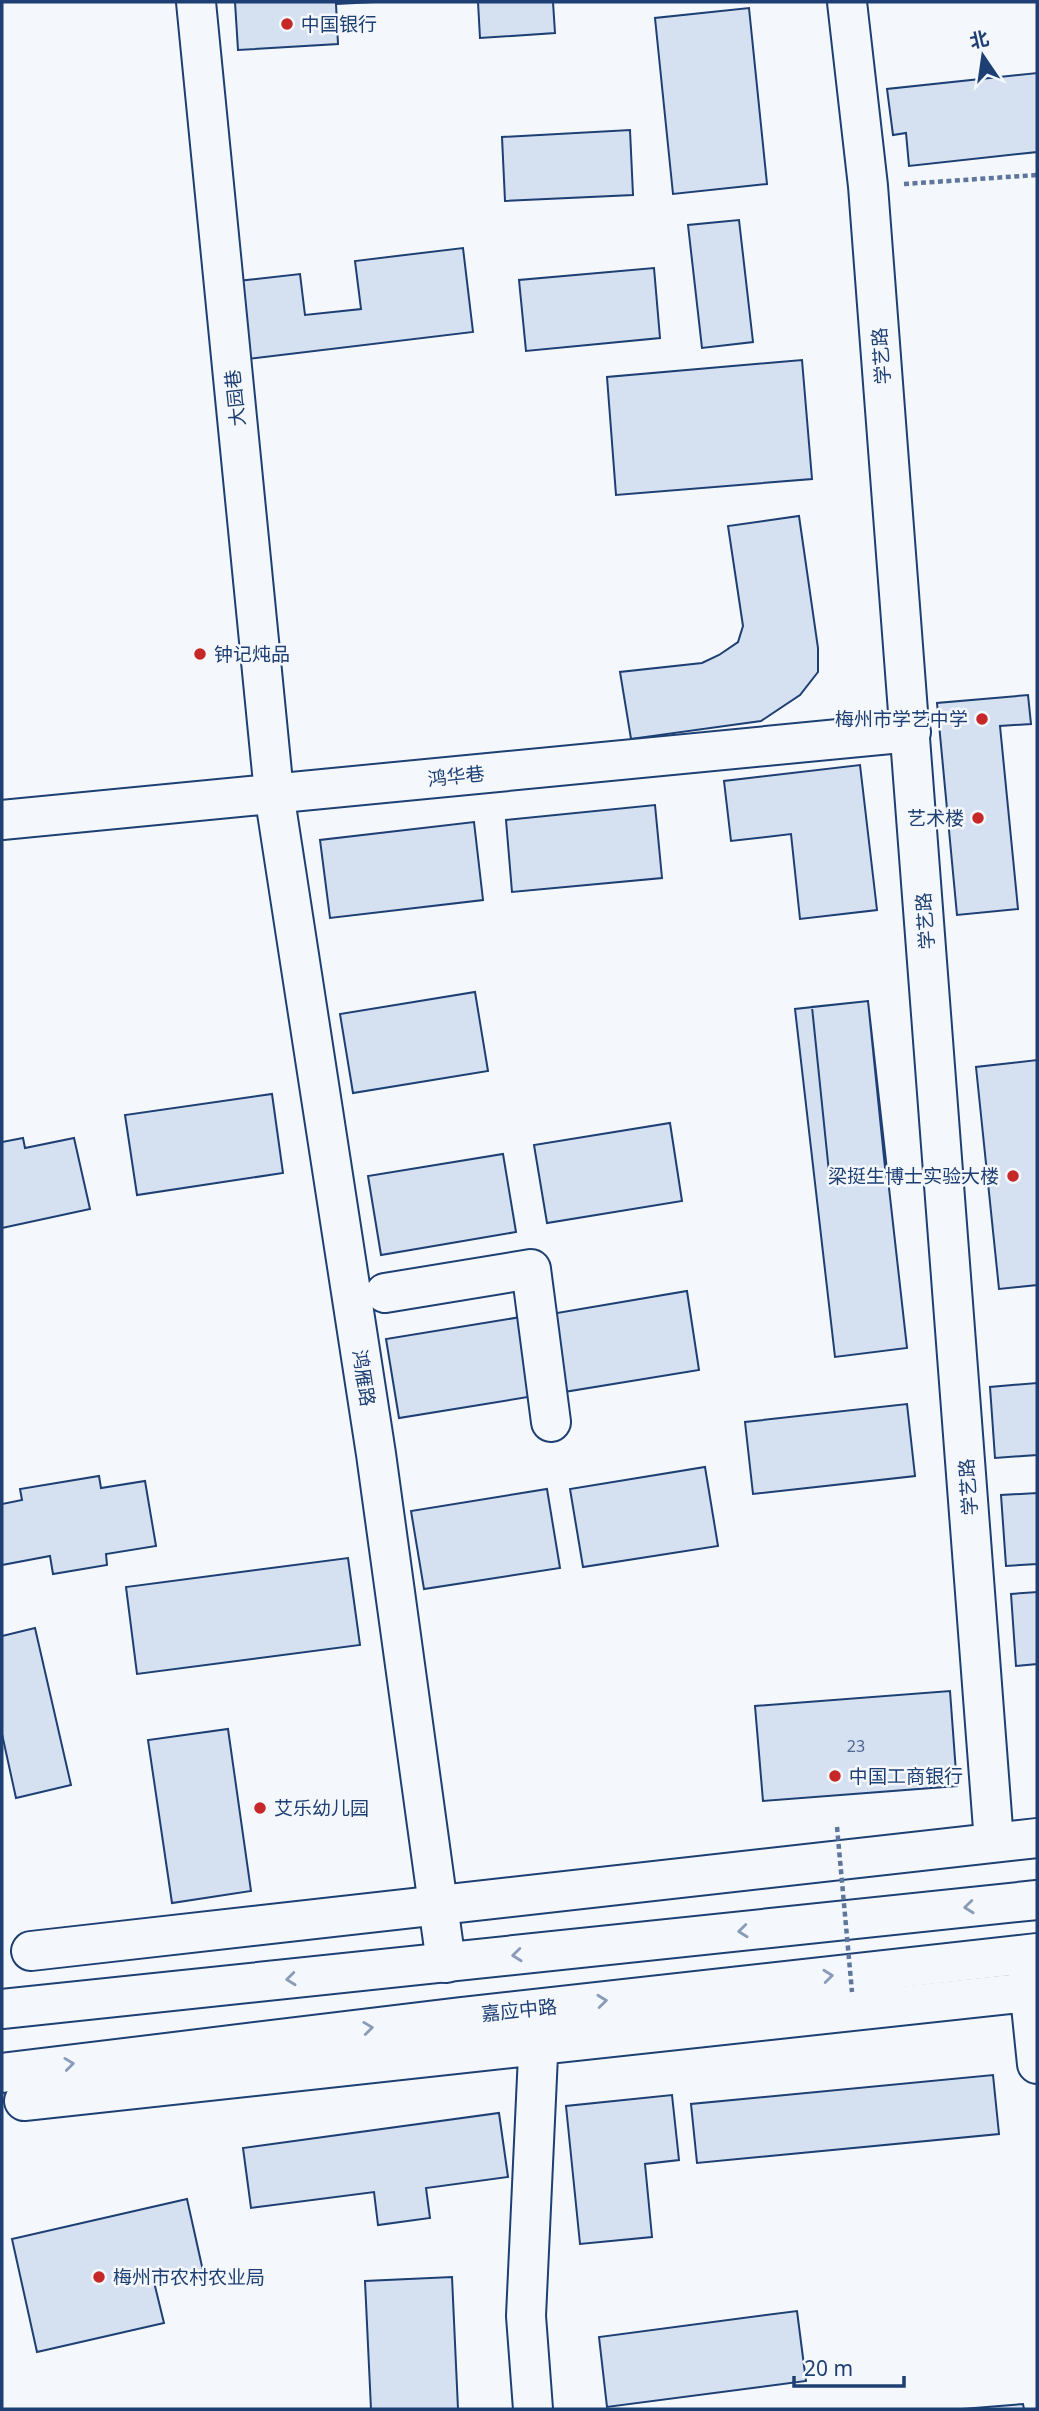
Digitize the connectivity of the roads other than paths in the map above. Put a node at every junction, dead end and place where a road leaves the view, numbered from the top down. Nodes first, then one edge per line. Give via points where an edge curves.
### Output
1 (196, 2) edge
2 (847, 2) edge
3 (911, 732) junction
4 (274, 793) junction
5 (2, 820) edge
6 (385, 1293) dead end
7 (551, 1422) dead end
8 (1037, 1838) edge
9 (995, 1842) junction
10 (1037, 1900) edge
11 (438, 1905) junction
12 (31, 1951) dead end
13 (1032, 1954) edge
14 (446, 1963) junction
15 (1033, 1991) edge
16 (2, 2009) edge
17 (538, 2055) dead end
18 (1037, 2064) edge
19 (13, 2087) edge
20 (533, 2409) edge

1 - 4 street, 大园巷
2 - 3 street, 学艺路 via 868,186
3 - 4 street, 鸿华巷
3 - 9 street, 学艺路
4 - 5 street, 鸿华巷
4 - 11 street, 鸿雁路 via 376,1454
6 - 7 street via 531,1269
8 - 9 street
9 - 11 street
10 -> 14 street
11 - 12 street
11 - 14 street, 鸿雁路
13 - 15 street
19 -> 13 street, 嘉应中路 via 461,2017
14 -> 16 street
15 - 18 street
15 - 19 street
17 - 20 street via 526,2316

